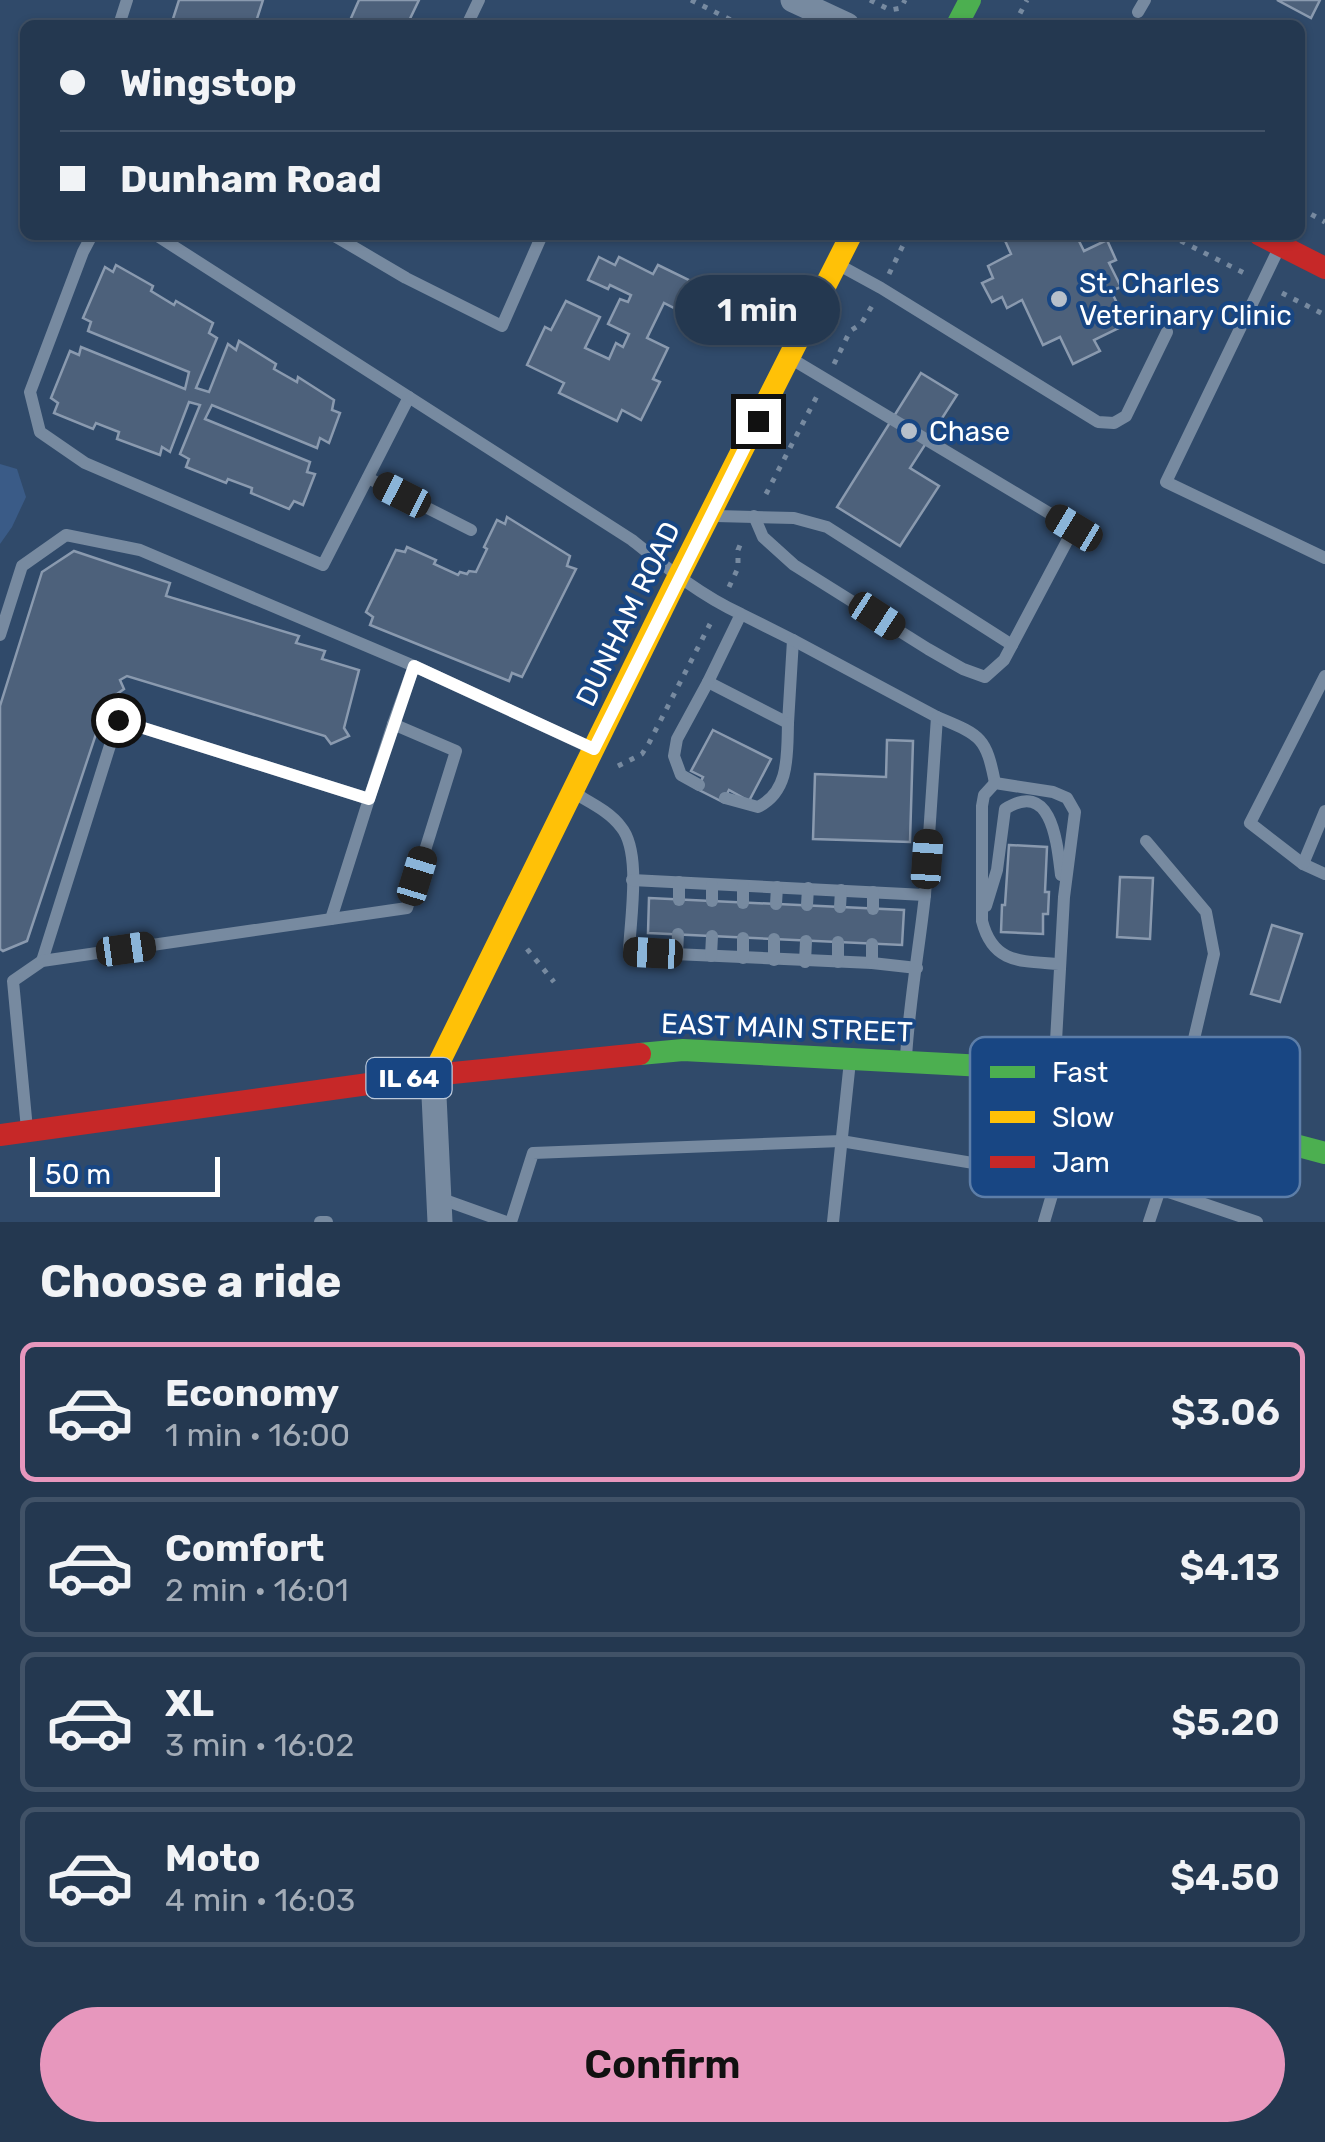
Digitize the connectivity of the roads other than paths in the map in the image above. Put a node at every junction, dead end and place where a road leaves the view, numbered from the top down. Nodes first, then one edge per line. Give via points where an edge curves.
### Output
1 (793, 0) edge
2 (836, 20) edge
3 (89, 240) edge
4 (164, 240) edge
5 (540, 240) edge
6 (848, 240) edge
7 (1270, 240) edge
8 (356, 241) edge
9 (836, 264) junction
10 (1325, 268) edge
11 (1167, 332) dead end
12 (790, 357) junction
13 (409, 397) junction
14 (368, 478) junction
15 (710, 516) junction
16 (754, 516) junction
17 (471, 530) dead end
18 (1325, 558) edge
19 (678, 578) junction
20 (741, 614) junction
21 (0, 636) edge
22 (793, 640) junction
23 (1012, 645) junction
24 (414, 666) junction
25 (1325, 676) edge
26 (708, 682) junction
27 (937, 716) junction
28 (788, 723) junction
29 (393, 724) junction
30 (594, 749) junction
31 (995, 783) junction
32 (699, 785) dead end
33 (573, 792) junction
34 (724, 798) dead end
35 (369, 799) junction
36 (1325, 811) edge
37 (1146, 841) dead end
38 (1302, 864) junction
39 (1325, 874) edge
40 (632, 880) junction
41 (680, 882) junction
42 (712, 885) junction
43 (744, 886) junction
44 (777, 887) junction
45 (808, 888) junction
46 (841, 890) junction
47 (874, 892) junction
48 (924, 895) junction
49 (1064, 897) junction
50 (679, 900) dead end
51 (712, 901) dead end
52 (743, 903) dead end
53 (776, 904) dead end
54 (807, 906) dead end
55 (840, 907) dead end
56 (873, 909) dead end
57 (331, 918) junction
58 (982, 920) junction
59 (678, 934) dead end
60 (712, 936) dead end
61 (743, 938) dead end
62 (774, 939) dead end
63 (806, 940) dead end
64 (838, 942) dead end
65 (872, 944) dead end
66 (677, 954) junction
67 (712, 956) junction
68 (743, 958) junction
69 (774, 960) junction
70 (42, 961) junction
71 (806, 962) junction
72 (838, 962) junction
73 (872, 963) junction
74 (1059, 964) junction
75 (917, 968) junction
76 (6, 979) edge
77 (1057, 1037) edge
78 (1194, 1037) edge
79 (850, 1059) junction
80 (906, 1060) junction
81 (970, 1065) edge
82 (433, 1075) junction
83 (27, 1131) junction
84 (0, 1135) edge
85 (841, 1140) junction
86 (1300, 1146) edge
87 (1325, 1153) edge
88 (970, 1163) edge
89 (1051, 1197) edge
90 (1157, 1197) edge
91 (1184, 1197) edge
92 (439, 1210) edge
93 (509, 1222) edge
94 (833, 1222) edge
95 (1044, 1222) edge
96 (1149, 1222) edge
97 (1257, 1222) edge

1 - 2 street
3 - 14 lane via 30,392 40,432 85,463 324,565
4 - 13 lane
5 - 8 lane via 502,326 406,278
6 - 9 main road, DUNHAM ROAD
7 - 10 main road
7 - 18 lane via 1166,482
9 - 11 lane via 1098,422 1126,416
9 - 12 main road, DUNHAM ROAD
12 - 15 main road, DUNHAM ROAD
12 - 23 lane via 1074,528
13 - 14 lane
13 - 19 lane via 632,540
14 - 17 lane
15 - 16 lane
15 - 19 main road, DUNHAM ROAD
16 - 23 lane via 827,527
16 - 23 lane via 763,537 794,565 963,669 986,677
19 - 20 lane
19 - 30 main road, DUNHAM ROAD
20 - 22 lane
20 - 26 lane
21 - 24 lane via 22,566 66,534 140,550
22 - 27 lane
22 - 28 lane
24 - 29 lane
24 - 30 lane
25 - 38 lane via 1250,824
26 - 28 lane
26 - 32 lane via 674,756 681,775
27 - 31 lane via 974,732 989,752
27 - 48 lane
28 - 34 lane via 787,766 769,802 758,807
29 - 35 lane
29 - 57 lane via 456,750 407,908
30 - 33 main road, DUNHAM ROAD
31 - 49 lane via 1067,798 1074,812
31 - 58 lane via 982,806
33 - 40 lane via 623,828
33 - 82 main road, DUNHAM ROAD
35 - 57 lane
35 - 70 lane via 118,720
36 - 38 lane
37 - 78 lane via 1206,912 1214,954
38 - 39 lane
40 - 41 lane
40 - 66 lane via 629,952
41 - 42 lane
41 - 50 lane
42 - 43 lane
42 - 51 lane
43 - 44 lane
43 - 52 lane
44 - 45 lane
44 - 53 lane
45 - 46 lane
45 - 54 lane
46 - 47 lane
46 - 55 lane
47 - 48 lane
47 - 56 lane
48 - 75 lane
49 - 58 lane via 1053,825 1044,808 1018,802 1005,810
49 - 74 lane
57 - 70 lane
58 - 74 lane via 993,948 1018,961
59 - 66 lane
60 - 67 lane
61 - 68 lane
62 - 69 lane
63 - 71 lane
64 - 72 lane
65 - 73 lane
66 - 67 lane
67 - 68 lane
68 - 69 lane
69 - 71 lane
70 - 76 lane
71 - 72 lane
72 - 73 lane
73 - 75 lane
74 - 77 lane
75 - 80 lane
76 - 83 lane
79 - 80 main road, EAST MAIN STREET / IL 64
79 - 82 main road, EAST MAIN STREET / IL 64 via 682,1050
79 - 85 lane
80 - 81 main road, EAST MAIN STREET / IL 64
82 - 83 main road, EAST MAIN STREET / IL 64
82 - 92 street
83 - 84 main road, EAST MAIN STREET / IL 64
85 - 88 lane
85 - 93 lane via 533,1153
85 - 94 lane
86 - 87 main road, EAST MAIN STREET / IL 64
89 - 95 lane
90 - 96 lane
91 - 97 lane
92 - 93 lane

